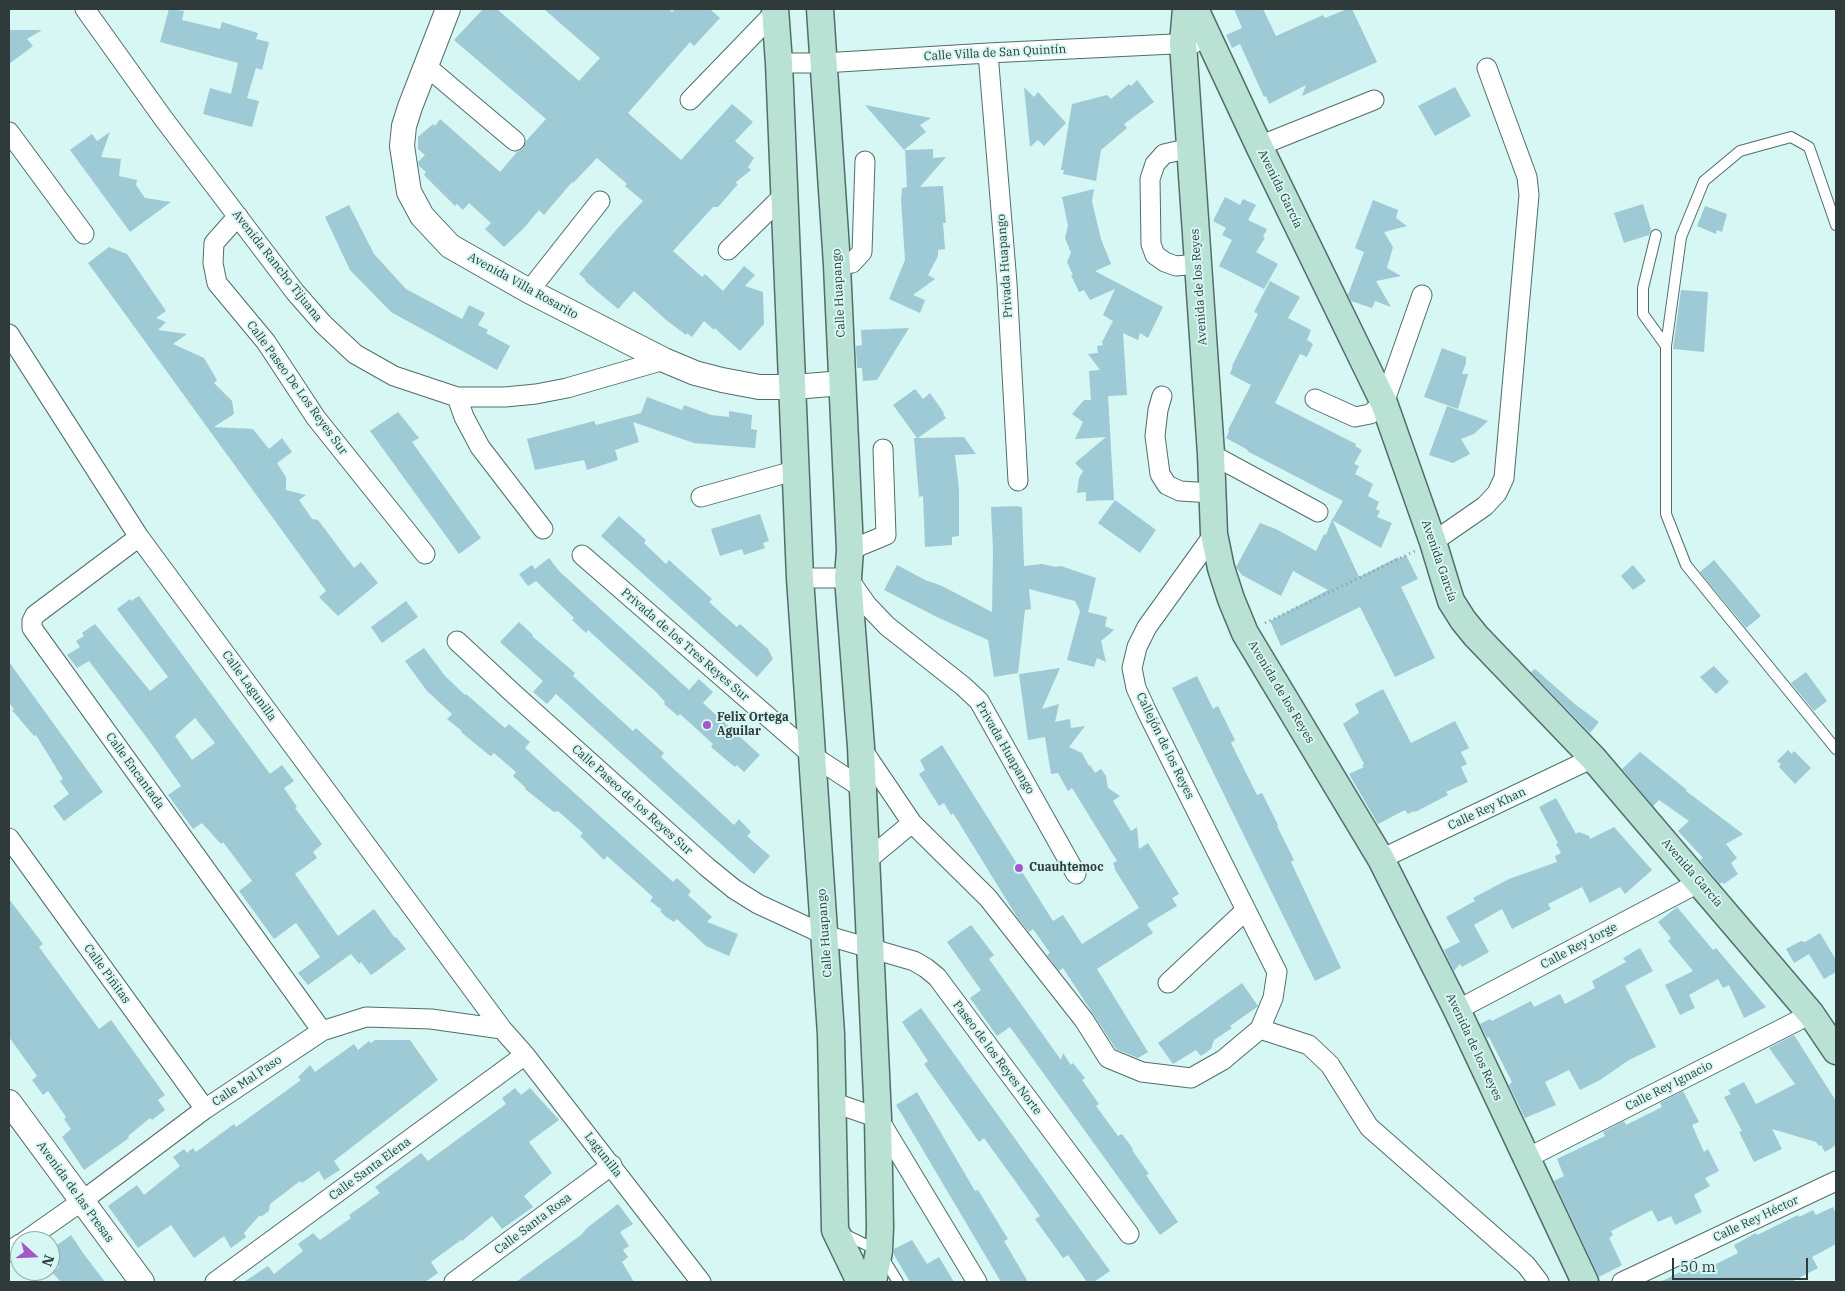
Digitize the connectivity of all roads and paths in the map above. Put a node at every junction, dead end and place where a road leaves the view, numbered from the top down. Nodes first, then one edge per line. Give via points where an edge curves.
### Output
1 (85, 9) edge
2 (448, 9) edge
3 (820, 9) edge
4 (1186, 9) edge
5 (1195, 9) edge
6 (775, 10) edge
7 (1210, 42) junction
8 (1183, 43) junction
9 (988, 53) junction
10 (779, 63) junction
11 (823, 63) junction
12 (426, 66) junction
13 (1486, 68) dead end
14 (690, 100) dead end
15 (1374, 100) dead end
16 (9, 132) edge
17 (515, 141) dead end
18 (1259, 146) junction
19 (1190, 148) junction
20 (865, 161) dead end
21 (783, 196) junction
22 (600, 201) dead end
23 (238, 216) junction
24 (1836, 225) edge
25 (84, 234) dead end
26 (1656, 236) dead end
27 (728, 250) dead end
28 (1198, 264) junction
29 (837, 265) junction
30 (529, 291) junction
31 (1422, 295) dead end
32 (9, 334) edge
33 (1666, 346) junction
34 (664, 360) junction
35 (843, 384) junction
36 (794, 387) junction
37 (1162, 396) dead end
38 (457, 397) junction
39 (1315, 399) dead end
40 (1384, 403) junction
41 (883, 449) dead end
42 (1210, 454) junction
43 (797, 470) junction
44 (1018, 480) dead end
45 (1212, 493) junction
46 (701, 497) dead end
47 (1318, 512) dead end
48 (544, 529) dead end
49 (1214, 534) junction
50 (139, 537) junction
51 (1433, 542) junction
52 (850, 550) junction
53 (425, 554) dead end
54 (582, 555) dead end
55 (800, 578) junction
56 (848, 578) junction
57 (1245, 632) junction
58 (457, 641) dead end
59 (860, 747) junction
60 (1836, 749) edge
61 (813, 756) junction
62 (1593, 758) junction
63 (862, 788) junction
64 (912, 823) junction
65 (9, 838) edge
66 (1381, 859) junction
67 (866, 862) junction
68 (1076, 874) dead end
69 (1700, 882) junction
70 (1246, 910) junction
71 (825, 935) junction
72 (869, 949) junction
73 (1168, 982) dead end
74 (1458, 1010) junction
75 (1811, 1014) junction
76 (502, 1029) junction
77 (1260, 1029) junction
78 (322, 1031) junction
79 (1836, 1051) edge
80 (525, 1055) junction
81 (9, 1102) edge
82 (832, 1102) junction
83 (205, 1109) junction
84 (878, 1118) junction
85 (1527, 1158) junction
86 (612, 1165) junction
87 (1836, 1181) edge
88 (82, 1201) junction
89 (835, 1230) junction
90 (39, 1231) edge
91 (1129, 1234) dead end
92 (879, 1251) junction
93 (142, 1282) edge
94 (215, 1282) edge
95 (454, 1282) edge
96 (701, 1282) edge
97 (860, 1282) edge
98 (873, 1282) edge
99 (898, 1282) edge
100 (977, 1282) edge
101 (1539, 1282) edge
102 (1585, 1282) edge
103 (1622, 1282) edge

1 - 23 street, Avenida Rancho Tijuana via 162,118
2 - 12 street, Avenida Villa Rosarito
3 - 11 main road, Calle Huapango
4 - 8 main road
5 - 7 main road, Avenida García
6 - 10 main road, Calle Huapango
6 - 14 street
7 - 8 street, Calle Villa de San Quintín
7 - 18 main road, Avenida García
8 - 9 street, Calle Villa de San Quintín
8 - 19 main road, Avenida de los Reyes
9 - 11 street, Calle Villa de San Quintín
9 - 44 street, Privada Huapango via 1007,283
10 - 11 street, Calle Villa de San Quintín
10 - 21 main road, Calle Huapango
11 - 29 main road, Calle Huapango
12 - 17 street
12 - 30 street, Avenida Villa Rosarito via 404,126 402,146 409,192 422,216 450,246
13 - 51 street via 1527,178 1529,195 1505,472 1497,493 1485,506
15 - 18 street
16 - 25 street
18 - 40 main road, Avenida García
19 - 28 main road, Avenida de los Reyes
19 - 28 street via 1164,154 1155,164 1150,179 1151,244 1155,254 1165,262 1176,266
20 - 29 street via 862,252 852,263
21 - 27 street
21 - 36 main road, Calle Huapango
22 - 30 street
23 - 38 street, Avenida Rancho Tijuana via 295,292 355,354 394,376
23 - 53 street, Calle Paseo De Los Reyes Sur via 214,243 217,283 266,342 316,418
24 - 33 lane via 1808,147 1791,137 1740,151 1704,181 1681,237
26 - 33 lane via 1643,288 1644,314
28 - 42 main road, Avenida de los Reyes
29 - 35 main road, Calle Huapango
30 - 34 street, Avenida Villa Rosarito
31 - 40 street
32 - 50 street, Calle Lagunilla
33 - 60 lane via 1666,514 1686,565
34 - 36 street, Avenida Villa Rosarito via 722,380 759,387
34 - 38 street, Avenida Rancho Tijuana via 536,394
35 - 36 street, Avenida Villa Rosarito
35 - 52 main road, Calle Huapango
36 - 43 main road, Calle Huapango
37 - 45 street via 1155,436 1160,474 1167,485 1180,491
38 - 48 street via 480,446
39 - 40 street via 1355,416 1370,414
40 - 51 main road, Avenida García
41 - 52 street via 886,535
42 - 45 main road, Avenida de los Reyes
42 - 47 street
43 - 46 street
43 - 55 main road, Calle Huapango
45 - 49 main road, Avenida de los Reyes
49 - 57 main road, Avenida de los Reyes via 1226,583
49 - 70 street, Callejón de los Reyes via 1147,627 1137,647 1132,668 1136,688
50 - 76 street, Calle Lagunilla
50 - 78 street, Calle Encantada via 35,615 32,628
51 - 57 path
51 - 62 main road, Avenida García via 1451,601 1463,620
52 - 56 main road, Calle Huapango
54 - 61 street, Privada de los Tres Reyes Sur
55 - 56 street
55 - 61 main road, Calle Huapango
56 - 59 main road, Calle Huapango
56 - 68 street, Privada Huapango via 887,626 979,701
57 - 66 main road, Avenida de los Reyes
58 - 71 street, Calle Paseo de los Reyes Sur via 734,889 758,904
59 - 63 main road, Calle Huapango
59 - 64 street
61 - 63 street, Privada de los Tres Reyes Sur
61 - 71 main road, Calle Huapango
62 - 66 street, Calle Rey Khan
62 - 69 main road, Avenida García
63 - 67 main road, Calle Huapango
64 - 67 street
64 - 77 street via 988,898 1084,1020 1108,1058 1142,1072 1191,1078 1223,1060
65 - 83 street, Calle Piñitas
66 - 74 main road, Avenida de los Reyes
67 - 72 main road, Calle Huapango
69 - 74 street, Calle Rey Jorge
69 - 75 main road, Avenida García
70 - 73 street
70 - 77 street, Callejón de los Reyes via 1277,972 1273,998
71 - 72 street, Paseo de los Reyes Norte
71 - 82 main road, Calle Huapango via 832,1034
72 - 84 main road, Calle Huapango
72 - 91 street, Paseo de los Reyes Norte via 914,961 937,977
74 - 85 main road, Avenida de los Reyes
75 - 79 main road, Avenida García
75 - 85 street, Calle Rey Ignacio
76 - 78 street, Calle Mal Paso via 431,1019 366,1017
76 - 80 street, Lagunilla
77 - 101 street via 1309,1045 1330,1065 1369,1127 1526,1265
78 - 83 street, Calle Mal Paso
80 - 86 street, Lagunilla
80 - 94 street, Calle Santa Elena
81 - 88 street, Avenida de las Presas
82 - 84 street
82 - 89 main road, Calle Huapango
83 - 88 street, Calle Mal Paso
84 - 92 main road, Calle Huapango
84 - 100 street
85 - 102 main road, Avenida de los Reyes
86 - 95 street, Calle Santa Rosa
86 - 96 street, Lagunilla
87 - 103 street, Calle Rey Héctor
88 - 90 street, Calle Mal Paso
88 - 93 street, Avenida de las Presas
89 - 92 lane
89 - 97 main road, Calle Huapango
92 - 98 main road, Calle Huapango
92 - 99 lane

